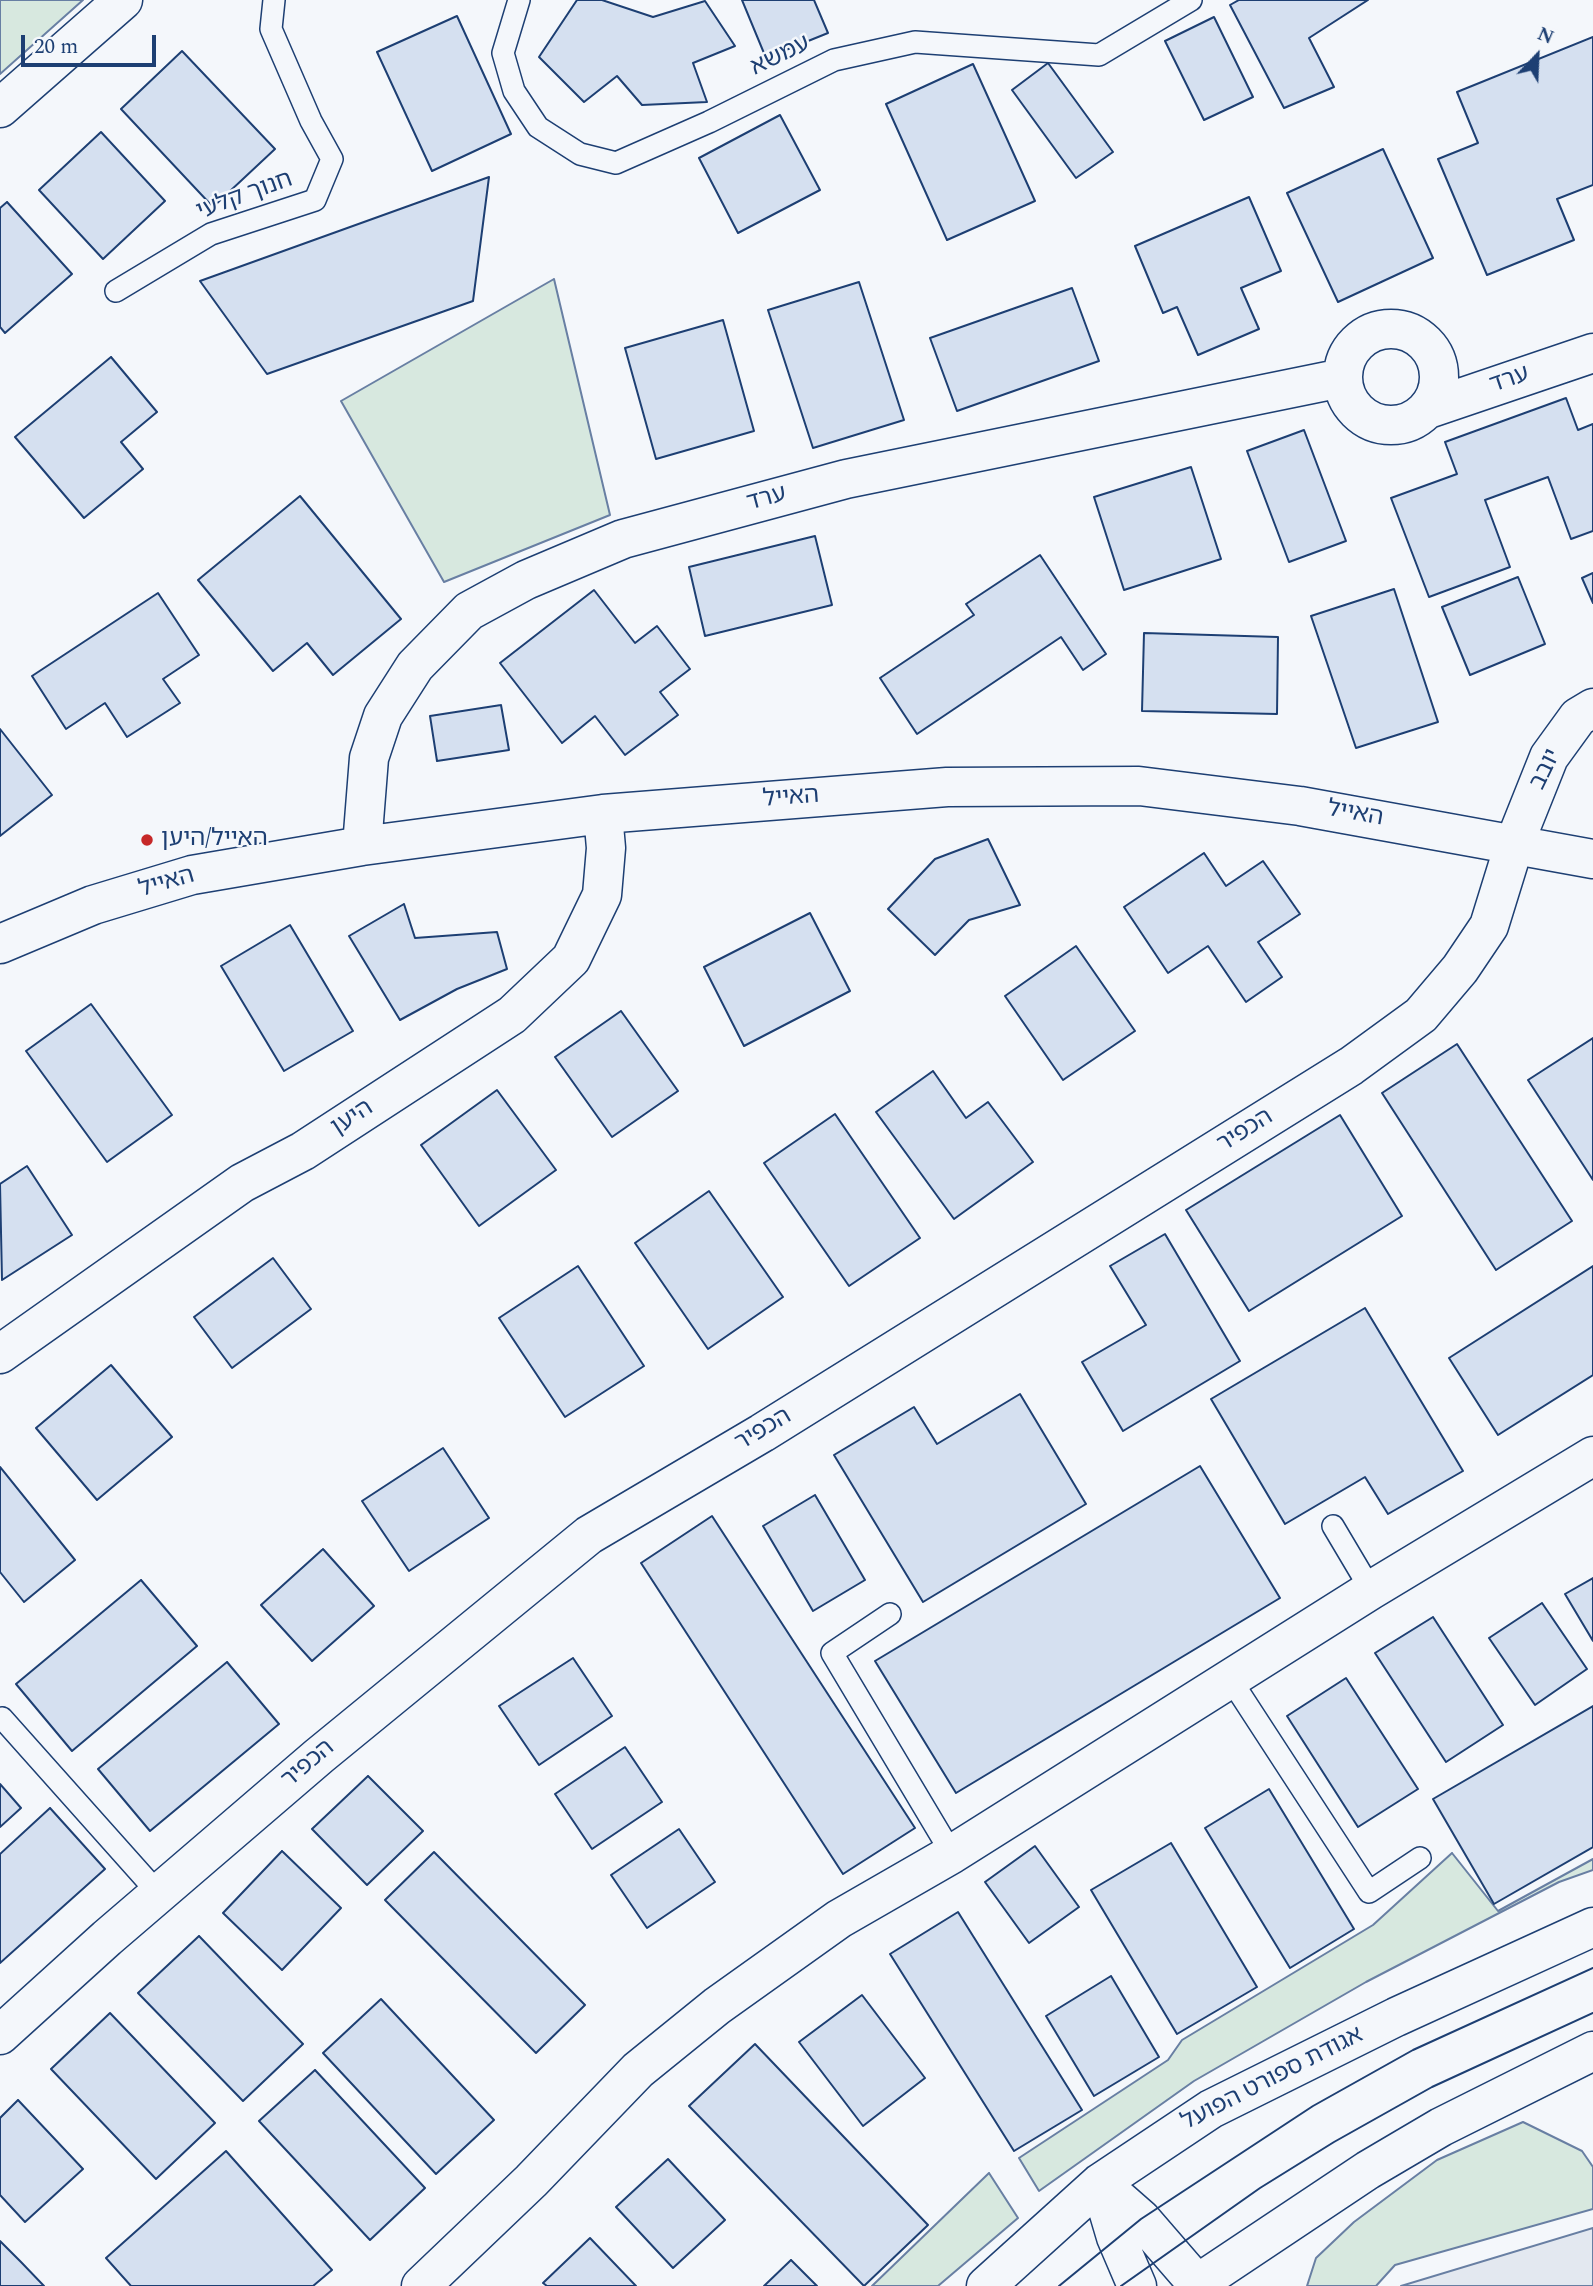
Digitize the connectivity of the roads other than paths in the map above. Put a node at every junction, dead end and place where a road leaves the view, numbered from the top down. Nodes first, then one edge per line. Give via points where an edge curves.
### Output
1 (123, 0) edge
2 (274, 0) edge
3 (519, 0) edge
4 (1192, 0) edge
5 (0, 108) edge
6 (116, 291) dead end
7 (1593, 353) edge
8 (1342, 378) junction
9 (1428, 409) junction
10 (1593, 708) edge
11 (603, 814) junction
12 (1515, 842) junction
13 (362, 846) junction
14 (1593, 859) edge
15 (0, 944) edge
16 (0, 1354) edge
17 (1593, 1456) edge
18 (1333, 1526) dead end
19 (1371, 1590) junction
20 (890, 1614) dead end
21 (1231, 1681) junction
22 (2, 1718) dead end
23 (952, 1854) junction
24 (1420, 1858) dead end
25 (159, 1894) junction
26 (1593, 1927) edge
27 (0, 2035) edge
28 (1593, 2051) edge
29 (1100, 2183) junction
30 (1197, 2285) edge
31 (421, 2286) edge
32 (986, 2286) edge
33 (1137, 2286) edge

1 - 5 street
2 - 6 lane, חנוך קלעי via 271,29 332,159 315,200 211,234
3 - 4 lane, עמשא via 503,53 514,91 538,127 580,155 616,163 834,60 915,41 1099,55
7 - 9 street, ערד
8 - 9 street via 1346,396 1370,421 1398,426
8 - 9 street via 1349,353 1366,335 1397,329 1412,334 1425,343 1439,371
8 - 13 street, ערד via 846,479 623,540 526,580 469,611 415,666 383,716 369,758
10 - 12 street, יובב via 1577,717 1549,757
11 - 12 street, האייל via 947,787 1139,786 1300,806
11 - 13 street, האייל
11 - 16 street, היען via 602,895 571,959 512,1015 303,1151 242,1183
12 - 14 street, האייל
12 - 25 street, הכפיר via 1489,926 1421,1014 1340,1074 762,1433 589,1535
13 - 15 street, האייל via 192,875 93,905
17 - 19 street
18 - 19 lane
19 - 21 street
20 - 23 lane via 832,1653
21 - 23 street
21 - 24 lane via 1369,1892
22 - 25 lane
23 - 31 street via 839,1919 717,2006 638,2070
25 - 27 street, הכפיר
26 - 29 street, אגודת ספורט הפועל via 1236,2095
28 - 30 street via 1505,2092 1368,2170
29 - 30 street via 1141,2219
29 - 32 street, אגודת ספורט הפועל
29 - 33 street

